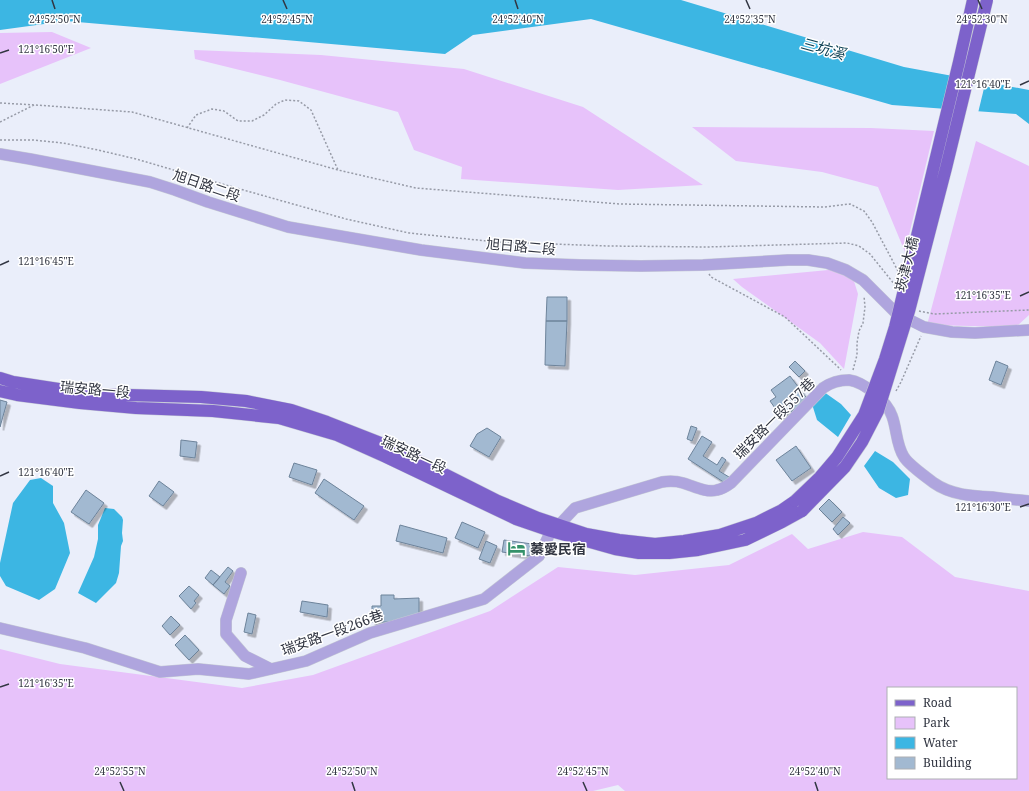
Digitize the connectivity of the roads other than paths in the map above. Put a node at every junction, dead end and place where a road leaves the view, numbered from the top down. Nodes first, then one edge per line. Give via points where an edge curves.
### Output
1 (973, 0) edge
2 (987, 0) edge
3 (0, 154) edge
4 (1029, 330) edge
5 (0, 378) edge
6 (0, 391) edge
7 (795, 501) joint
8 (1029, 501) edge
9 (802, 511) joint
10 (555, 528) junction
11 (241, 573) dead end
12 (0, 628) edge
13 (271, 669) junction

1 - 7 main road, 崁津大橋, bridge via 895,327 885,359 864,415 846,444 820,477
2 - 9 main road, 崁津大橋, bridge via 909,311 878,411 845,467
3 - 4 street, 旭日路二段 via 150,182 288,227 421,250 524,263 581,265 703,265 788,260 827,263 863,280 896,313 924,327 975,333
5 - 10 main road, 瑞安路一段 via 91,394 201,397 246,401 291,410 391,447
6 - 10 main road, 瑞安路一段 via 80,403 213,411 279,418 336,435 516,520
7 - 10 main road, 瑞安路一段 via 756,523 720,535 684,541 655,544
8 - 10 street, 瑞安路一段557巷 via 966,495 951,492 935,484 904,458 892,414 887,406 861,384 848,380 823,388 731,483 724,487 716,491 705,491 683,483 662,482 575,508
9 - 10 main road, 瑞安路一段 via 745,540 669,553 639,553 615,549
10 - 13 street, 瑞安路一段266巷 via 540,556 484,599 370,633 306,661
11 - 13 street via 226,620 226,634 246,656
12 - 13 street, 瑞安路一段266巷 via 85,648 160,672 198,669 249,674

